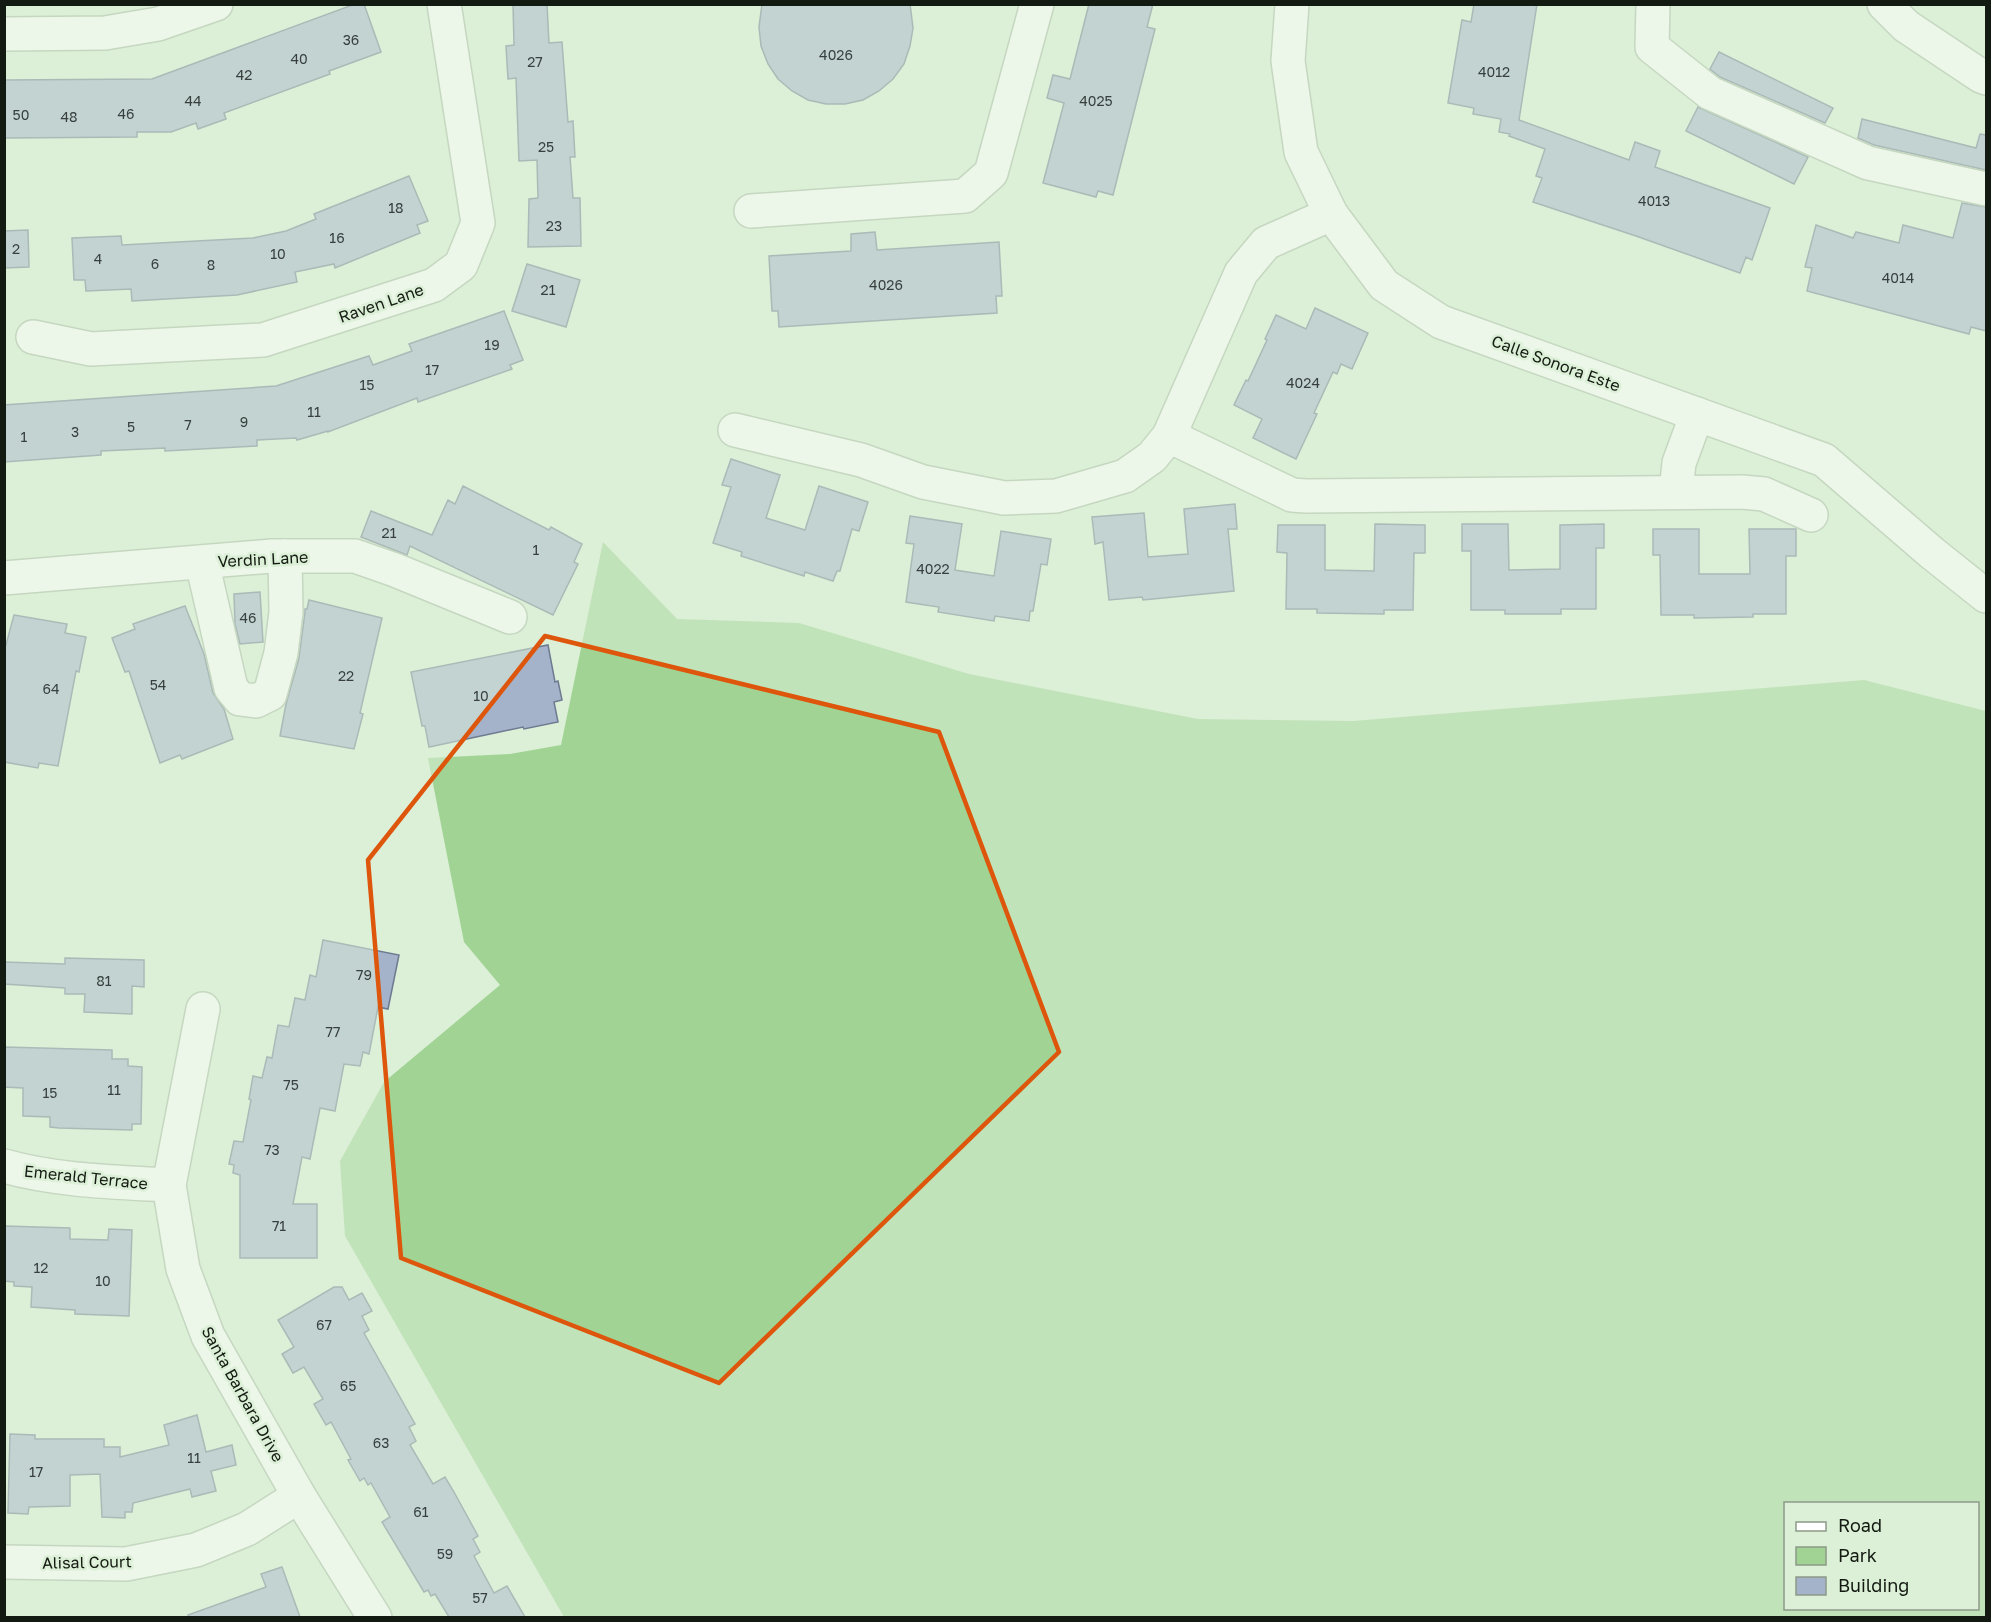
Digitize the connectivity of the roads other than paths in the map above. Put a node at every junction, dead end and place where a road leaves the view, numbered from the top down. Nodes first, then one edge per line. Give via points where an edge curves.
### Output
1 (216, 4) edge
2 (444, 4) edge
3 (1037, 4) edge
4 (1293, 4) edge
5 (1653, 4) edge
6 (1884, 4) edge
7 (4, 34) edge
8 (1986, 78) edge
9 (1986, 189) edge
10 (751, 211) dead end
11 (1331, 214) junction
12 (33, 337) dead end
13 (1697, 414) junction
14 (735, 430) dead end
15 (1169, 436) junction
16 (1676, 492) junction
17 (1811, 515) dead end
18 (285, 556) junction
19 (202, 562) junction
20 (5, 578) edge
21 (1981, 580) edge
22 (510, 617) dead end
23 (203, 1009) dead end
24 (4, 1166) edge
25 (169, 1185) junction
26 (299, 1496) junction
27 (4, 1562) edge
28 (375, 1617) edge

1 - 7 street via 158,24 105,33
2 - 12 street, Raven Lane via 478,223 461,265 434,285 263,340 91,349
3 - 10 street via 991,173 965,196
4 - 11 street, Calle Sonora Este via 1288,62 1301,152
5 - 9 street via 1652,47 1710,93 1868,163
6 - 8 street via 1906,26
11 - 13 street, Calle Sonora Este via 1383,285 1441,322
11 - 15 street via 1266,243 1241,273
13 - 16 street via 1678,463
13 - 21 street, Calle Sonora Este via 1824,460 1932,553
14 - 15 street via 861,460 922,482 1004,498 1056,496 1125,476 1152,457
15 - 16 street via 1299,496
16 - 17 street via 1764,494
18 - 19 street, Verdin Lane
18 - 19 street via 286,612 281,653 270,694 256,701 240,699 231,688
18 - 22 street, Verdin Lane via 355,556
19 - 20 street, Verdin Lane
23 - 25 street, Santa Barbara Drive
24 - 25 street, Emerald Terrace via 92,1181
25 - 26 street, Santa Barbara Drive via 183,1269 208,1336
26 - 27 street, Alisal Court via 247,1529 196,1550 126,1564
26 - 28 street, Santa Barbara Drive

